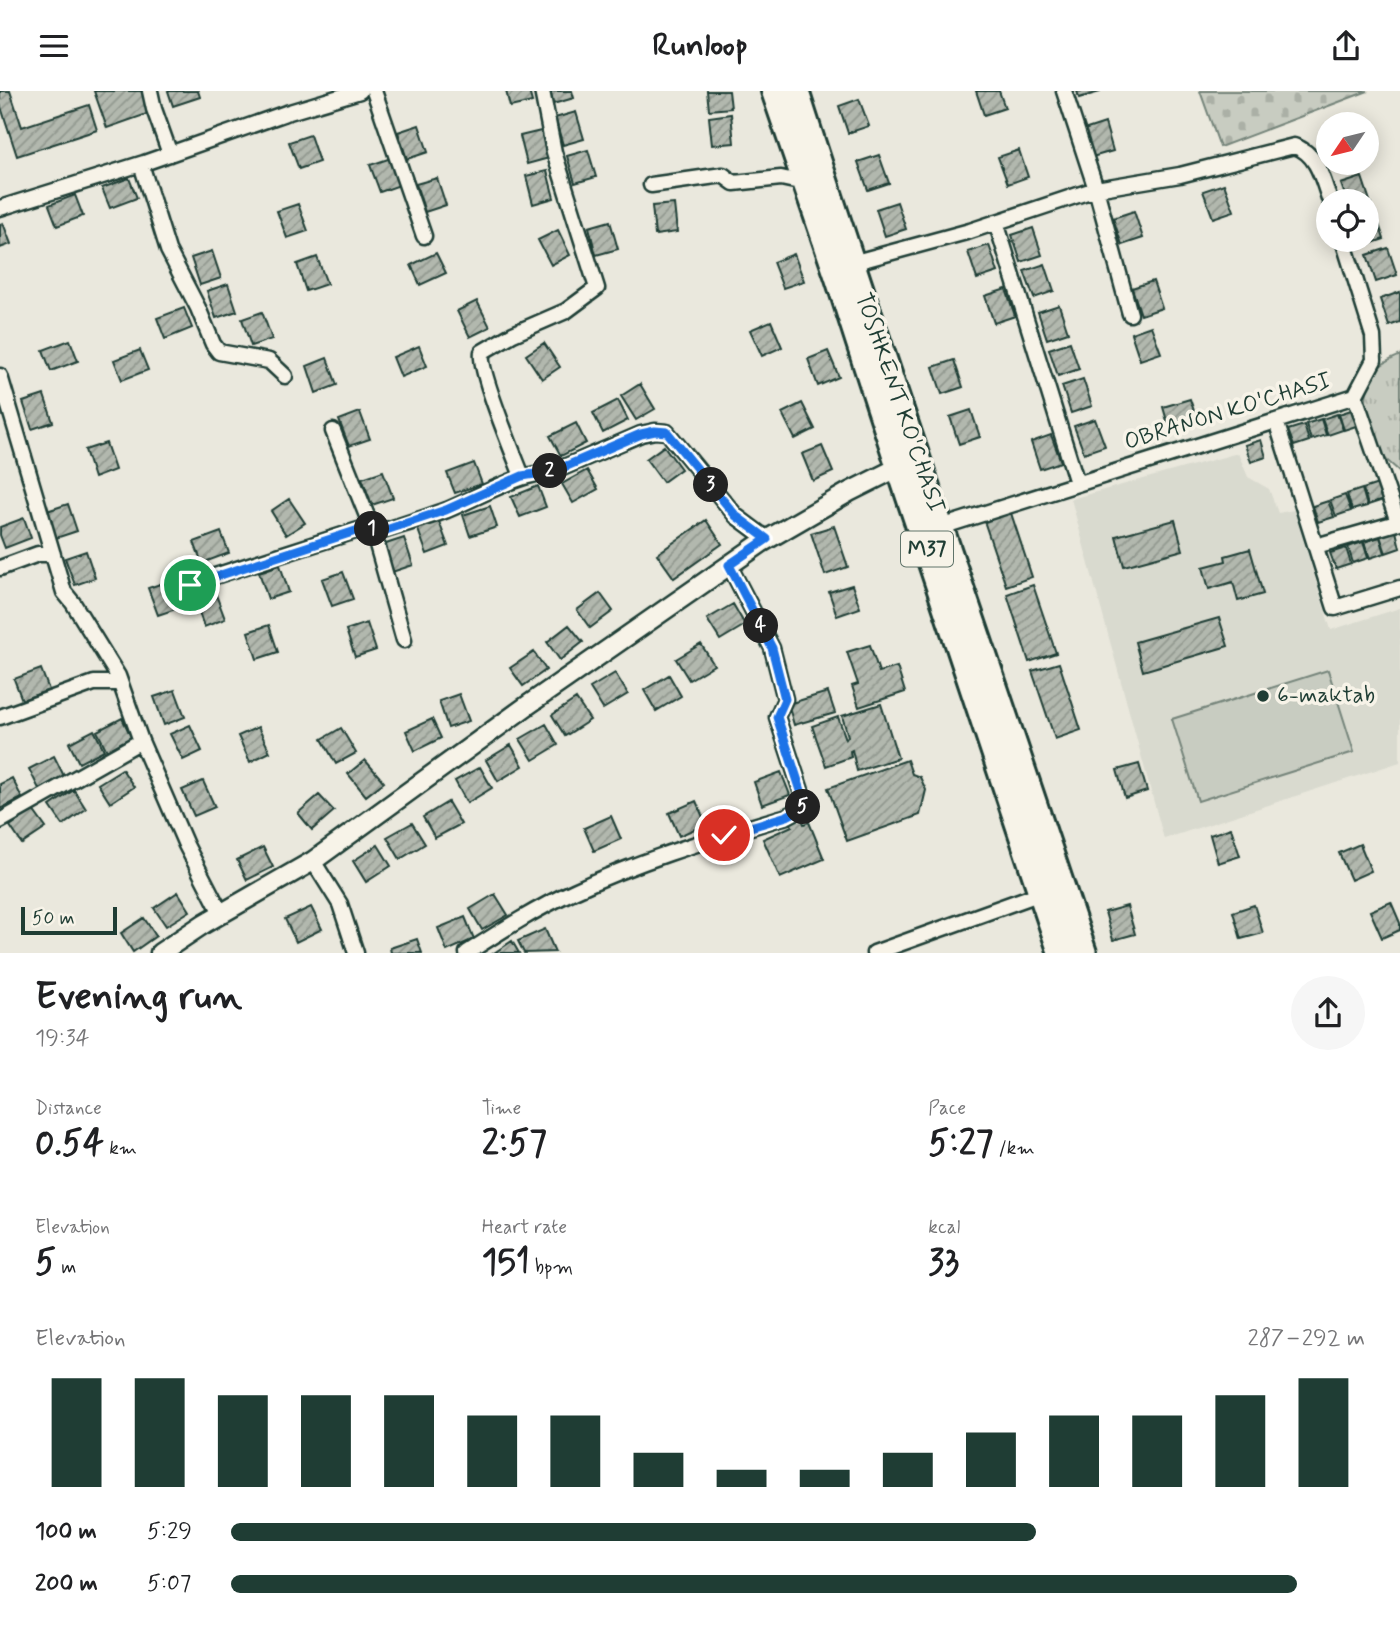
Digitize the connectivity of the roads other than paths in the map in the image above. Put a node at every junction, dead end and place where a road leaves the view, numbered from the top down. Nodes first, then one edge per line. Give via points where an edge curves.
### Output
1 (150, 91) edge
2 (360, 91) edge
3 (374, 91) edge
4 (542, 91) edge
5 (774, 91) edge
6 (796, 91) edge
7 (1063, 91) edge
8 (170, 154) junction
9 (141, 164) junction
10 (804, 183) junction
11 (651, 185) dead end
12 (1096, 189) junction
13 (1326, 189) edge
14 (0, 208) edge
15 (996, 222) junction
16 (424, 236) dead end
17 (1347, 252) edge
18 (852, 263) junction
19 (1130, 314) dead end
20 (0, 376) edge
21 (285, 376) dead end
22 (1355, 396) junction
23 (4, 404) edge
24 (1276, 421) junction
25 (333, 431) dead end
26 (899, 467) junction
27 (522, 476) junction
28 (1077, 483) junction
29 (1399, 522) edge
30 (941, 527) junction
31 (372, 530) junction
32 (767, 539) junction
33 (1316, 546) junction
34 (53, 554) junction
35 (729, 565) junction
36 (0, 568) edge
37 (190, 585) dead end
38 (1400, 588) edge
39 (404, 640) dead end
40 (120, 683) junction
41 (0, 716) edge
42 (141, 741) junction
43 (0, 821) edge
44 (313, 861) junction
45 (1041, 893) junction
46 (221, 913) junction
47 (160, 953) edge
48 (356, 953) edge
49 (467, 953) edge
50 (874, 953) edge
51 (1061, 953) edge
52 (1084, 953) edge

1 - 8 street
2 - 8 street
3 - 16 street
4 - 27 street via 554,152 597,288 566,311 482,352 480,359
5 - 10 highway, TOSHKENT KO'CHASI / M37
6 - 18 highway, TOSHKENT KO'CHASI / M37
7 - 12 street
8 - 9 street
9 - 14 street
9 - 21 street via 168,250 213,344 219,352 269,361
10 - 11 street via 781,178 734,183 723,175
10 - 26 highway, TOSHKENT KO'CHASI / M37
12 - 13 street via 1180,175 1294,146 1319,167
12 - 15 street
12 - 19 street
15 - 18 street
15 - 28 street
17 - 22 street, OBRANON KO'CHASI via 1373,336 1374,360
18 - 30 highway, TOSHKENT KO'CHASI / M37
20 - 23 street
22 - 24 street, OBRANON KO'CHASI
22 - 29 street
23 - 34 street
24 - 28 street, OBRANON KO'CHASI
24 - 33 street
25 - 31 street
26 - 32 street
26 - 45 highway, TOSHKENT KO'CHASI / M37
27 - 31 street via 446,510
27 - 32 street via 555,471 641,434 667,432 736,516
28 - 30 street, OBRANON KO'CHASI
29 - 33 street
30 - 52 highway, TOSHKENT KO'CHASI / M37
31 - 37 street
31 - 39 street
32 - 35 street
33 - 38 street via 1335,608
34 - 36 street via 38,554
34 - 40 street via 64,592
35 - 44 street
35 - 49 street via 772,648 785,699 777,717 806,806 573,891
40 - 41 street via 94,683
40 - 42 street
42 - 43 street
42 - 46 street
44 - 46 street
44 - 48 street via 340,904
45 - 50 street
45 - 51 highway, TOSHKENT KO'CHASI / M37
46 - 47 street

